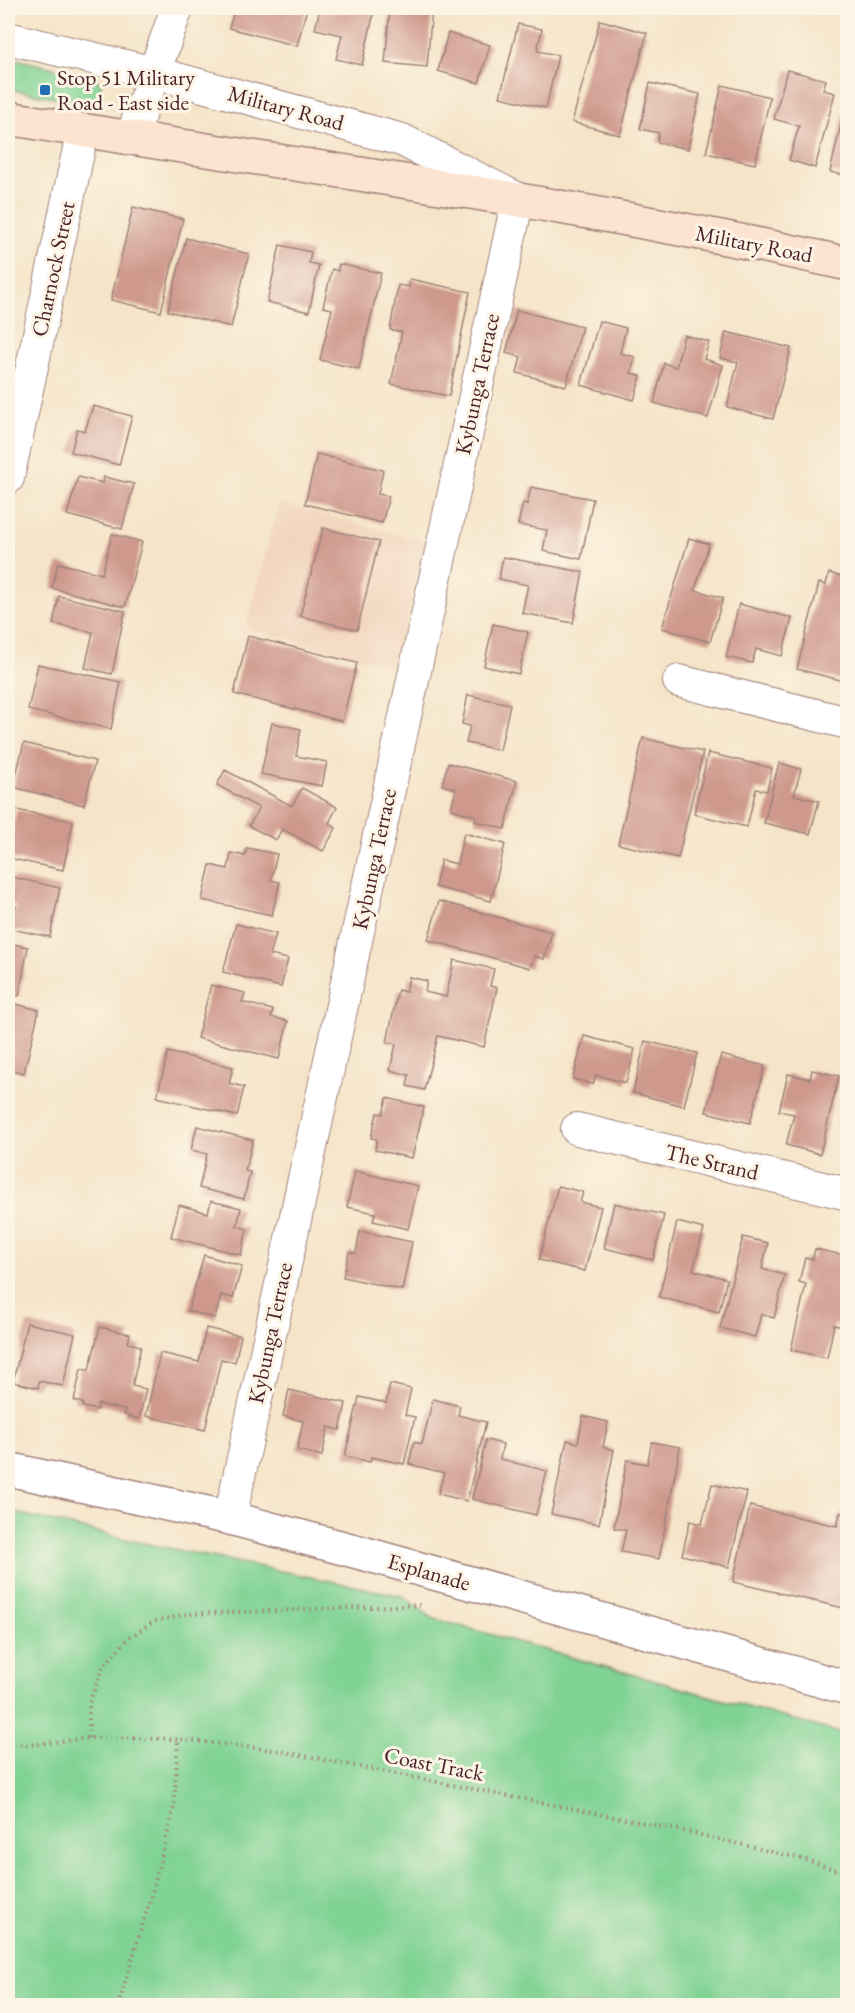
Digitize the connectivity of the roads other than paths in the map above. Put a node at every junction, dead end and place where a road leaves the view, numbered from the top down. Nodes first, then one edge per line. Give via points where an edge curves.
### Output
1 (177, 8) edge
2 (8, 38) edge
3 (155, 73) junction
4 (8, 118) edge
5 (84, 130) junction
6 (131, 139) junction
7 (518, 199) junction
8 (848, 264) edge
9 (8, 478) edge
10 (680, 681) dead end
11 (848, 723) edge
12 (577, 1129) dead end
13 (848, 1194) edge
14 (8, 1469) edge
15 (230, 1518) junction
16 (848, 1688) edge

1 - 3 street
2 - 3 street, Military Road
3 - 6 street
3 - 7 street, Military Road via 402,140
4 - 5 main road, Military Road
5 - 6 main road, Military Road
5 - 9 street, Charnock Street
6 - 7 main road, Military Road
7 - 8 main road, Military Road
7 - 15 street, Kybunga Terrace
10 - 11 street
12 - 13 street, The Strand
14 - 15 street, Esplanade
15 - 16 street, Esplanade

